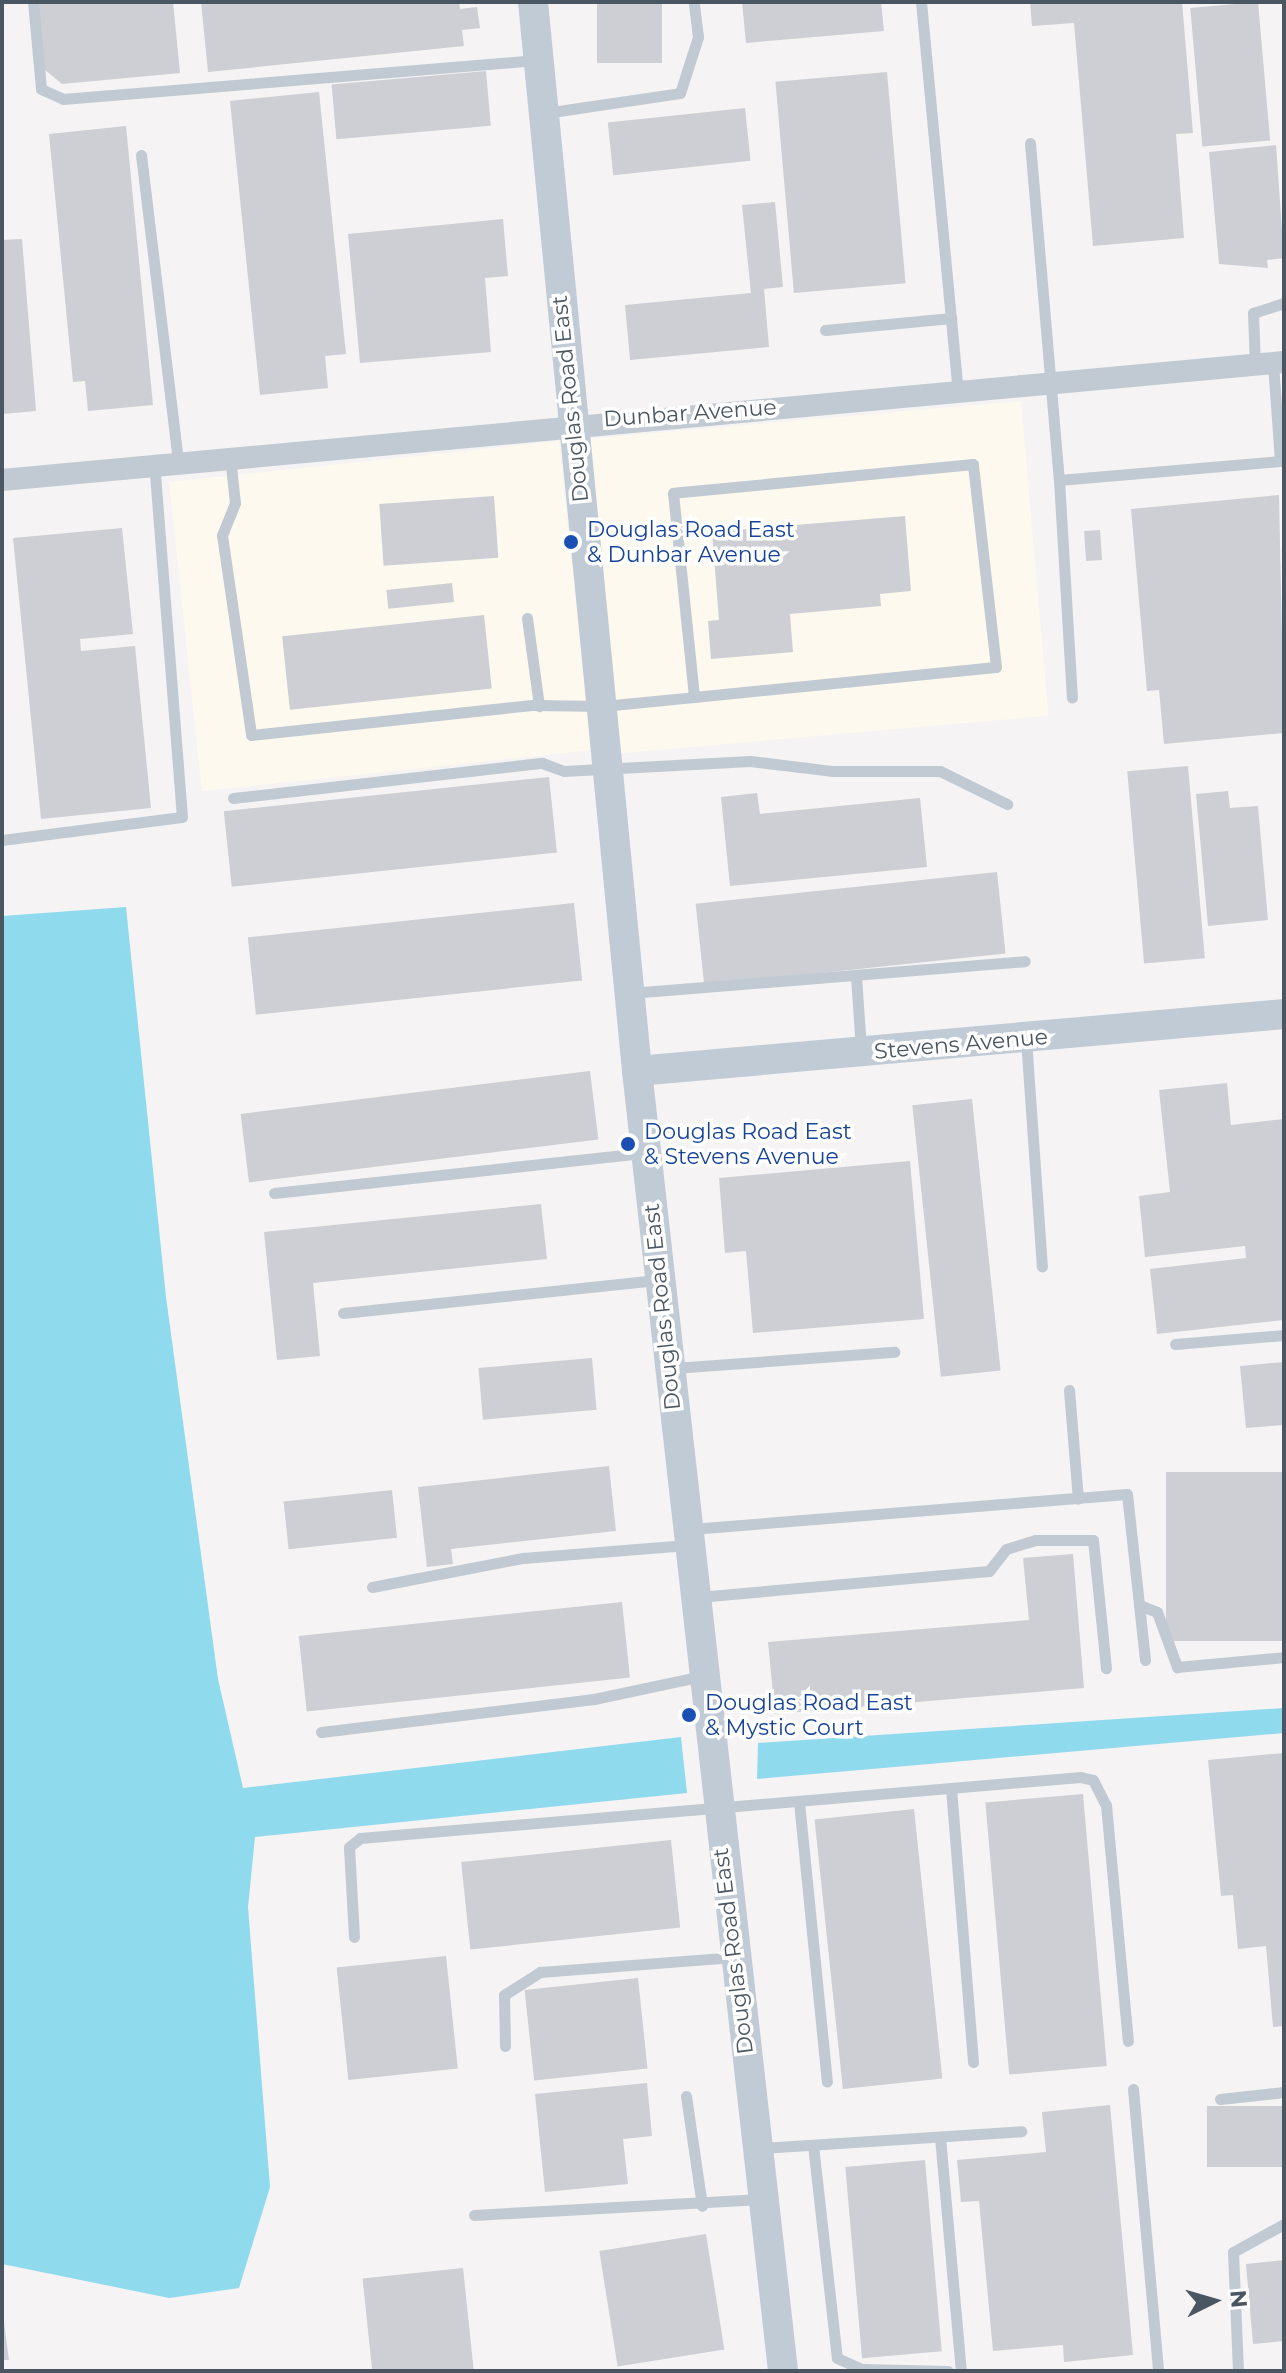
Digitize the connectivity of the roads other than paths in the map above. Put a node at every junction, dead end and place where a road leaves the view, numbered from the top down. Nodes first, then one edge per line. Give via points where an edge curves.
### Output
1 (33, 2) edge
2 (533, 2) edge
3 (694, 2) edge
4 (921, 2) edge
5 (537, 59) junction
6 (542, 114) junction
7 (1030, 143) dead end
8 (141, 155) dead end
9 (1284, 303) edge
10 (951, 318) junction
11 (825, 330) dead end
12 (1271, 364) edge
13 (1052, 385) junction
14 (958, 392) junction
15 (571, 422) junction
16 (230, 457) junction
17 (178, 462) junction
18 (154, 465) junction
19 (2, 480) edge
20 (1059, 480) junction
21 (527, 618) dead end
22 (694, 697) junction
23 (1072, 698) dead end
24 (539, 706) junction
25 (603, 706) junction
26 (609, 768) junction
27 (233, 798) dead end
28 (1007, 804) dead end
29 (2, 840) edge
30 (1025, 961) dead end
31 (856, 977) junction
32 (630, 993) junction
33 (1284, 1014) edge
34 (1026, 1038) junction
35 (862, 1053) junction
36 (637, 1071) junction
37 (646, 1153) junction
38 (274, 1193) dead end
39 (1042, 1266) dead end
40 (660, 1280) junction
41 (343, 1313) dead end
42 (1284, 1335) edge
43 (1175, 1344) dead end
44 (894, 1352) dead end
45 (669, 1369) junction
46 (1069, 1390) dead end
47 (1078, 1499) junction
48 (687, 1538) junction
49 (372, 1587) dead end
50 (694, 1597) junction
51 (1139, 1605) junction
52 (1284, 1657) edge
53 (1145, 1660) dead end
54 (1106, 1668) dead end
55 (702, 1676) junction
56 (321, 1732) dead end
57 (951, 1788) junction
58 (799, 1802) junction
59 (717, 1809) junction
60 (354, 1937) dead end
61 (734, 1957) junction
62 (1128, 2041) dead end
63 (505, 2046) dead end
64 (973, 2062) dead end
65 (827, 2082) dead end
66 (1133, 2089) dead end
67 (1284, 2092) edge
68 (686, 2096) dead end
69 (1220, 2099) dead end
70 (1021, 2131) dead end
71 (940, 2137) junction
72 (813, 2145) junction
73 (757, 2149) junction
74 (762, 2199) junction
75 (702, 2206) junction
76 (474, 2215) dead end
77 (1284, 2224) edge
78 (783, 2371) edge
79 (948, 2371) edge
80 (961, 2371) edge
81 (1158, 2371) edge
82 (1238, 2371) edge

1 - 5 lane via 41,89 63,99
2 - 5 street, Douglas Road East
3 - 6 lane via 698,37 680,93
4 - 10 lane
5 - 6 street, Douglas Road East
6 - 15 street, Douglas Road East
7 - 13 lane
8 - 17 lane
9 - 12 lane via 1253,313
10 - 11 lane
10 - 14 lane
12 - 13 street, Dunbar Avenue
12 - 20 lane via 1280,461
13 - 14 street, Dunbar Avenue
13 - 20 lane
14 - 15 street, Dunbar Avenue
15 - 16 street, Dunbar Avenue
15 - 25 street, Douglas Road East
16 - 17 street, Dunbar Avenue
16 - 24 lane via 235,503 222,535 251,735
17 - 18 street, Dunbar Avenue
18 - 19 street, Dunbar Avenue
18 - 29 lane via 182,817
20 - 23 lane
21 - 24 lane
22 - 22 lane via 996,667 973,464 673,493
22 - 25 lane
24 - 25 lane
25 - 26 street, Douglas Road East
26 - 27 lane via 564,771 542,763
26 - 28 lane via 750,761 833,771 940,771
26 - 32 street, Douglas Road East
30 - 31 lane
31 - 32 lane
31 - 35 lane
32 - 36 street, Douglas Road East
33 - 34 street, Stevens Avenue
34 - 35 street, Stevens Avenue
34 - 39 lane
35 - 36 street, Stevens Avenue
36 - 37 street, Douglas Road East
37 - 38 lane
37 - 40 street, Douglas Road East
40 - 41 lane
40 - 45 street, Douglas Road East
42 - 43 lane
44 - 45 lane
45 - 48 street, Douglas Road East
46 - 47 lane
47 - 48 lane
47 - 51 lane via 1127,1494
48 - 49 lane via 523,1558
48 - 50 street, Douglas Road East
50 - 54 lane via 989,1571 1006,1549 1035,1540 1093,1540
50 - 55 street, Douglas Road East
51 - 52 lane via 1157,1612 1177,1667
51 - 53 lane
55 - 56 lane via 594,1699
55 - 59 street, Douglas Road East
57 - 58 lane
57 - 62 lane via 1080,1777 1102,1790
57 - 64 lane
58 - 59 lane
58 - 65 lane
59 - 60 lane via 360,1838 349,1847
59 - 61 street, Douglas Road East
61 - 63 lane via 540,1972 504,1995
61 - 73 street, Douglas Road East
66 - 81 lane
67 - 69 lane
68 - 75 lane
70 - 71 lane
71 - 72 lane
71 - 80 lane
72 - 73 lane
72 - 79 lane via 837,2358 862,2369
73 - 74 street, Douglas Road East
74 - 75 lane
74 - 78 street, Douglas Road East
75 - 76 lane
77 - 82 lane via 1233,2252

